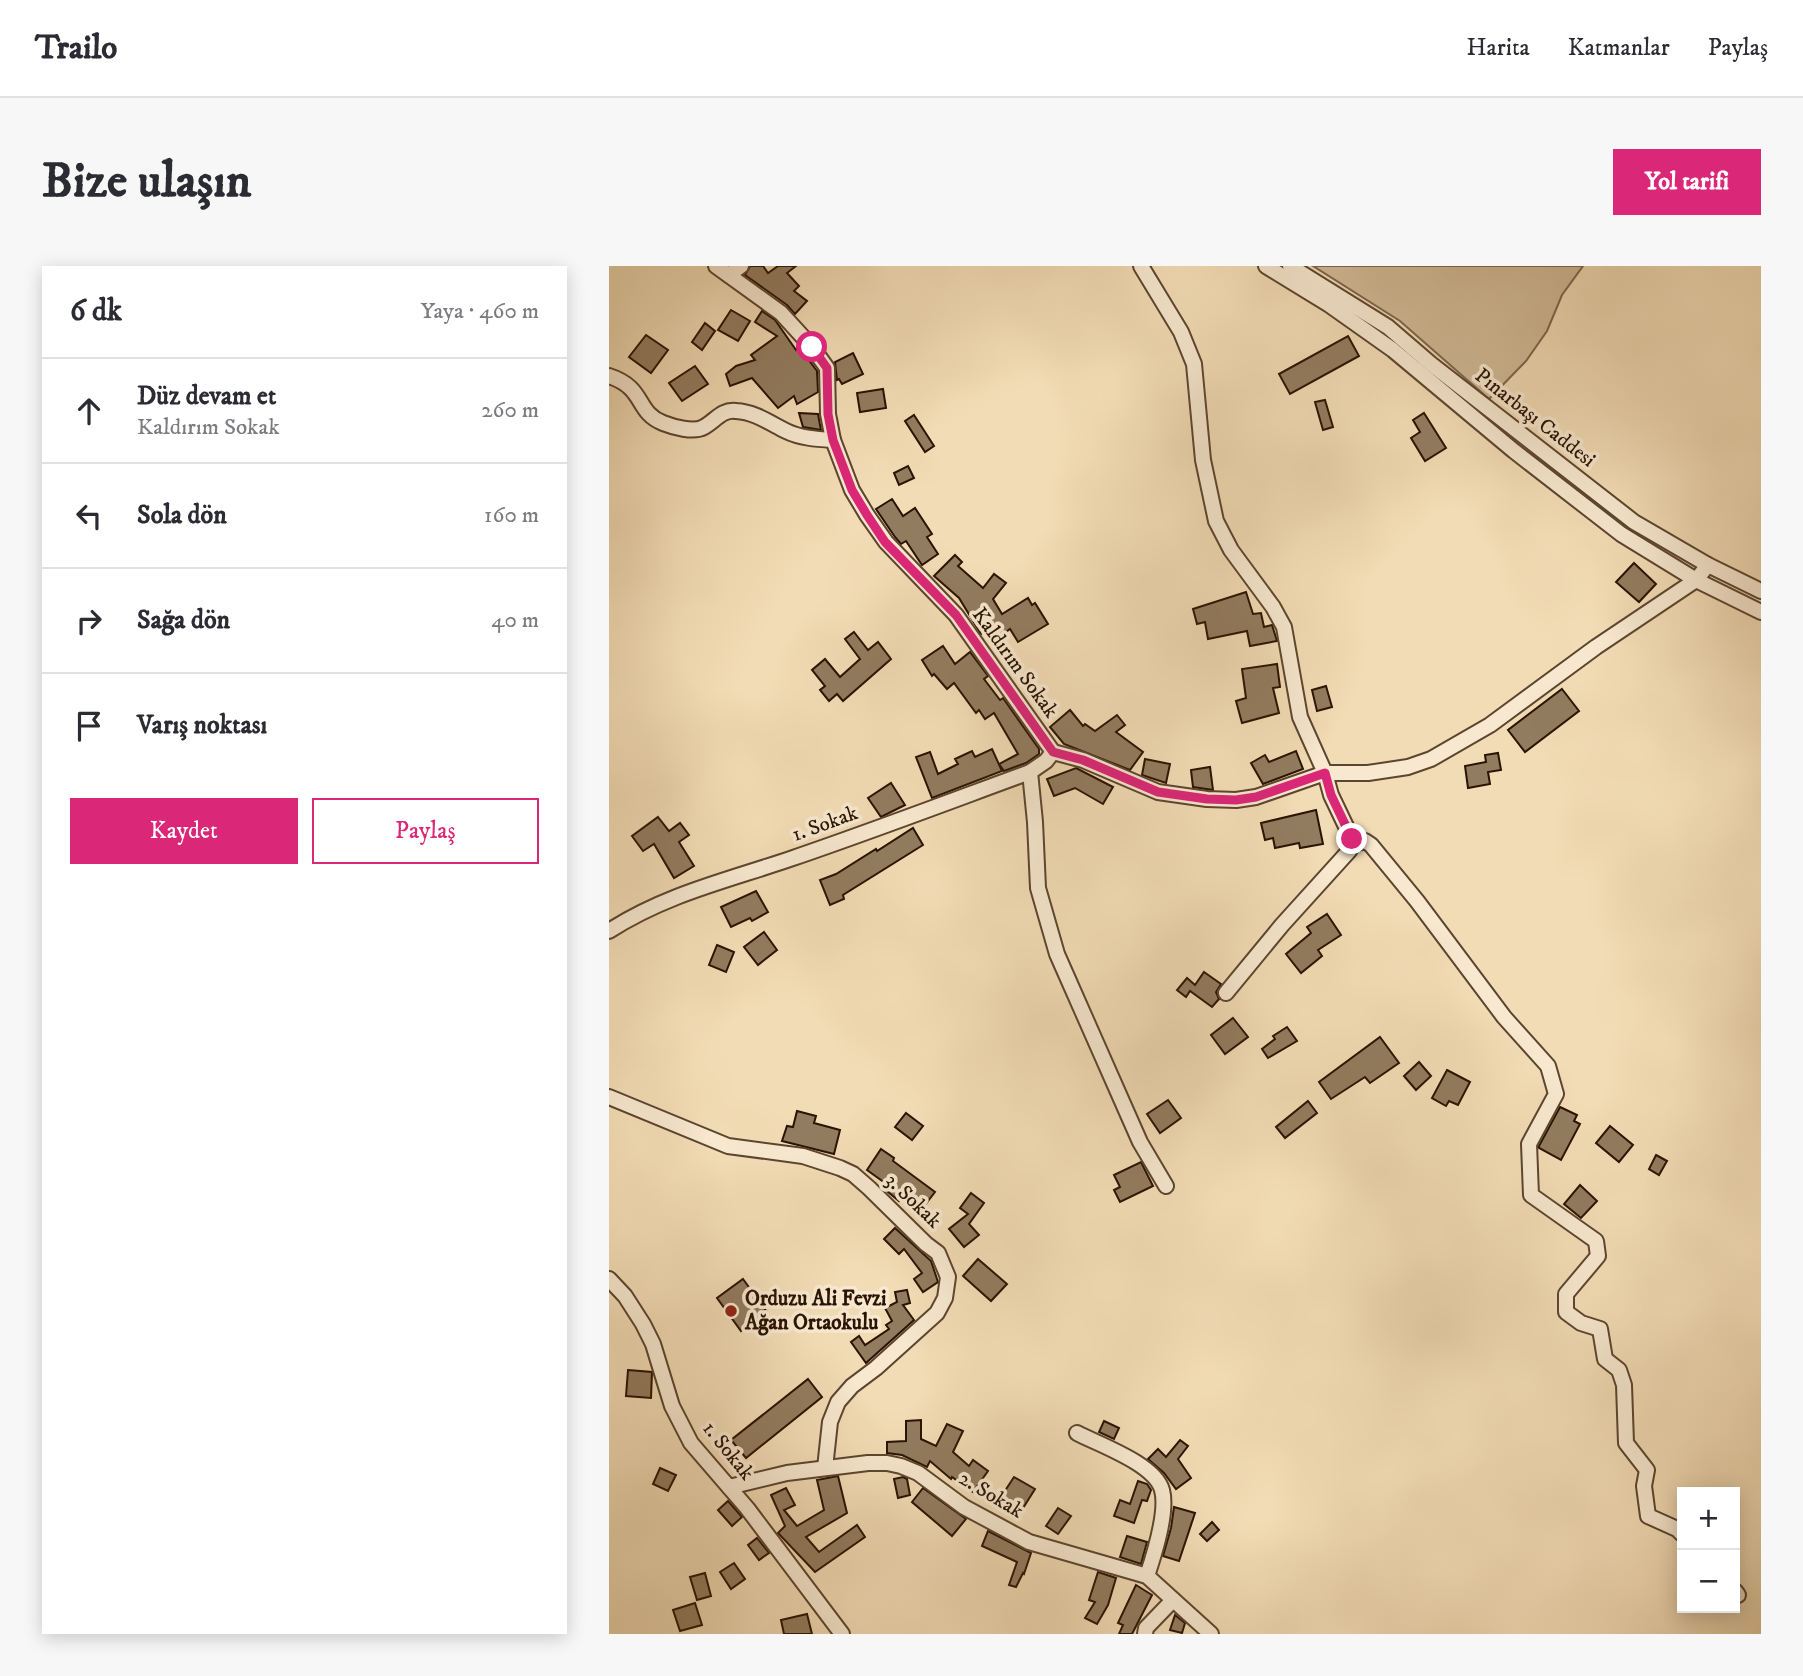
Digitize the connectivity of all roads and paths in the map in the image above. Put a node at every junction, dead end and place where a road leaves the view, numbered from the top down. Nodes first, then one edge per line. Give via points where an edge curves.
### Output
1 (716, 266) edge
2 (741, 266) edge
3 (1141, 266) edge
4 (1266, 266) edge
5 (1290, 266) edge
6 (729, 275) junction
7 (609, 376) edge
8 (833, 440) junction
9 (1708, 565) junction
10 (1696, 580) junction
11 (1761, 591) edge
12 (1761, 611) edge
13 (1053, 752) junction
14 (1030, 772) junction
15 (1325, 773) junction
16 (1353, 844) junction
17 (609, 931) edge
18 (1226, 993) dead end
19 (609, 1097) edge
20 (1166, 1186) dead end
21 (609, 1279) edge
22 (1077, 1433) dead end
23 (825, 1468) junction
24 (729, 1488) junction
25 (1677, 1529) edge
26 (1147, 1576) junction
27 (1173, 1600) junction
28 (842, 1634) edge
29 (1145, 1634) edge
30 (1211, 1634) edge

1 - 6 street, Kaldırım Sokak
2 - 6 street
3 - 15 street via 1189,350 1216,522 1284,626 1300,717
4 - 10 street via 1393,350 1621,534
5 - 9 street, Pınarbaşı Caddesi via 1388,327 1635,522
6 - 8 street, Kaldırım Sokak via 781,313 827,368
7 - 8 street via 634,389 646,413 667,425 702,429 734,410 788,432
8 - 13 street, Kaldırım Sokak via 852,490 877,531 956,615
9 - 10 street
9 - 11 street, Pınarbaşı Caddesi
10 - 12 street
10 - 15 street via 1440,755 1389,771
13 - 14 street, 1. Sokak
13 - 15 street via 1158,792 1207,799 1256,797
14 - 17 street, 1. Sokak via 798,856 683,892
14 - 20 street via 1038,888 1057,954 1140,1142
15 - 16 street
16 - 18 street
16 - 25 street via 1365,841 1371,845 1504,1017 1548,1066 1556,1094 1529,1144 1531,1195 1596,1241 1598,1256 1566,1294 1566,1312 1600,1329 1605,1359 1619,1370 1624,1385 1626,1443 1647,1470 1648,1516
19 - 23 street, 3. Sokak via 728,1146 803,1156 853,1174 938,1253 948,1277 945,1298 937,1313 838,1402 830,1422
21 - 24 street, 1. Sokak via 643,1324 672,1406 691,1443
22 - 26 street via 1138,1463 1162,1491 1160,1532
23 - 24 street, 2. Sokak via 787,1472
23 - 26 street, 2. Sokak via 868,1463 901,1466 1029,1542
24 - 28 street, 1. Sokak
26 - 27 street, 2. Sokak
27 - 29 street
27 - 30 street, 2. Sokak

